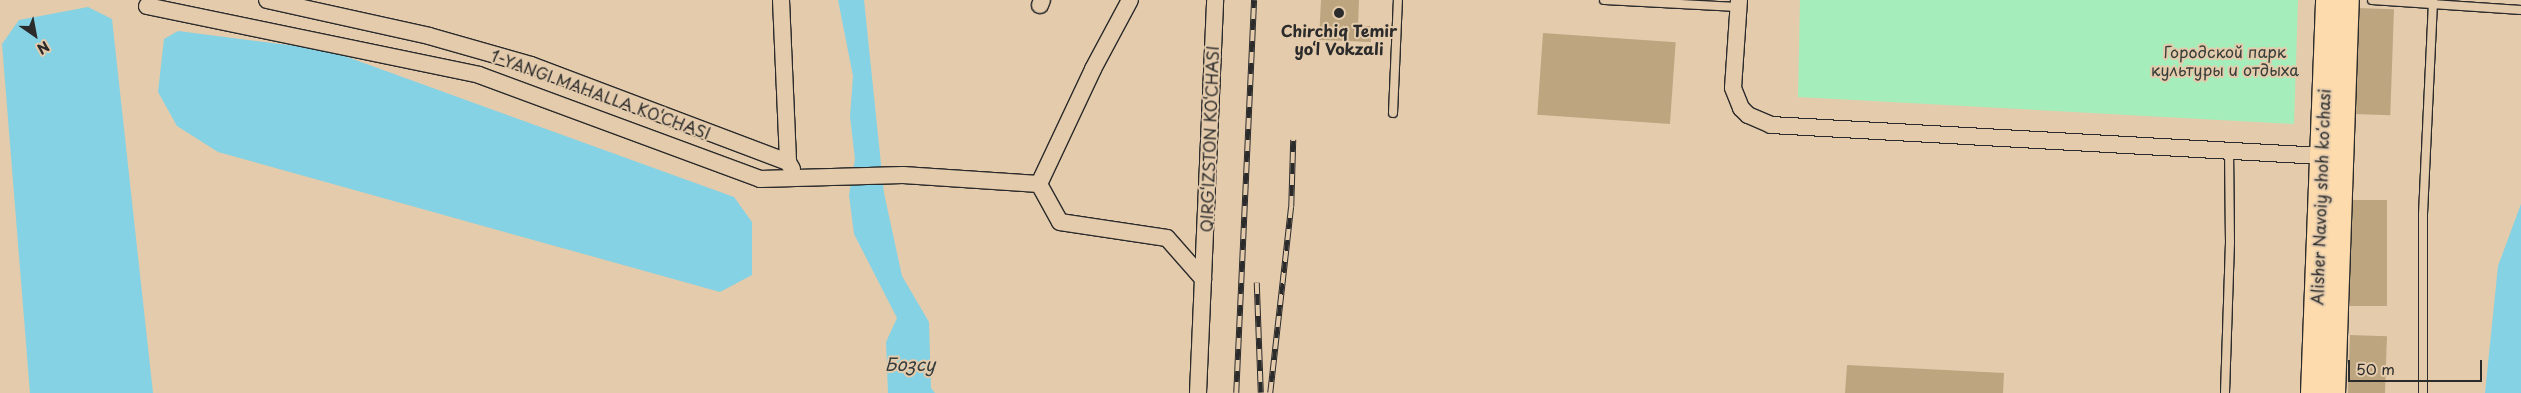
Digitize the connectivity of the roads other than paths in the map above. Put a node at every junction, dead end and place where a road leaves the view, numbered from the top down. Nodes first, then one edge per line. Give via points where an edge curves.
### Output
1 (267, 0) edge
2 (781, 0) edge
3 (1130, 0) edge
4 (1215, 0) edge
5 (1398, 0) edge
6 (1604, 0) edge
7 (2328, 0) edge
8 (2346, 0) edge
9 (2372, 0) edge
10 (2433, 1) edge
11 (1738, 4) edge
12 (147, 6) dead end
13 (2521, 10) edge
14 (1393, 113) dead end
15 (2229, 150) junction
16 (2331, 156) junction
17 (788, 162) junction
18 (798, 180) junction
19 (1040, 184) junction
20 (1203, 279) junction
21 (1198, 393) edge
22 (2225, 393) edge
23 (2313, 393) edge
24 (2332, 393) edge
25 (2422, 393) edge

1 - 17 street, 1-YANGI MAHALLA KO‘CHASI via 429,36 531,65
2 - 17 street
3 - 19 street via 1093,69
4 - 20 street, QIRG‘IZSTON KO‘CHASI
5 - 14 lane
6 - 11 lane
7 - 16 main road, Alisher Navoiy shoh koʻchasi
8 - 16 main road, Alisher Navoiy shoh koʻchasi
9 - 10 lane
10 - 13 lane
10 - 25 lane via 2424,205
11 - 15 street via 1732,78 1737,98 1748,115 1771,125
12 - 18 street via 479,75 760,179
15 - 16 street
15 - 22 lane
16 - 23 main road, Alisher Navoiy shoh koʻchasi
16 - 24 main road, Alisher Navoiy shoh koʻchasi
17 - 18 street
18 - 19 street via 903,174
19 - 20 street via 1060,222 1167,238
20 - 21 street, QIRG‘IZSTON KO‘CHASI

